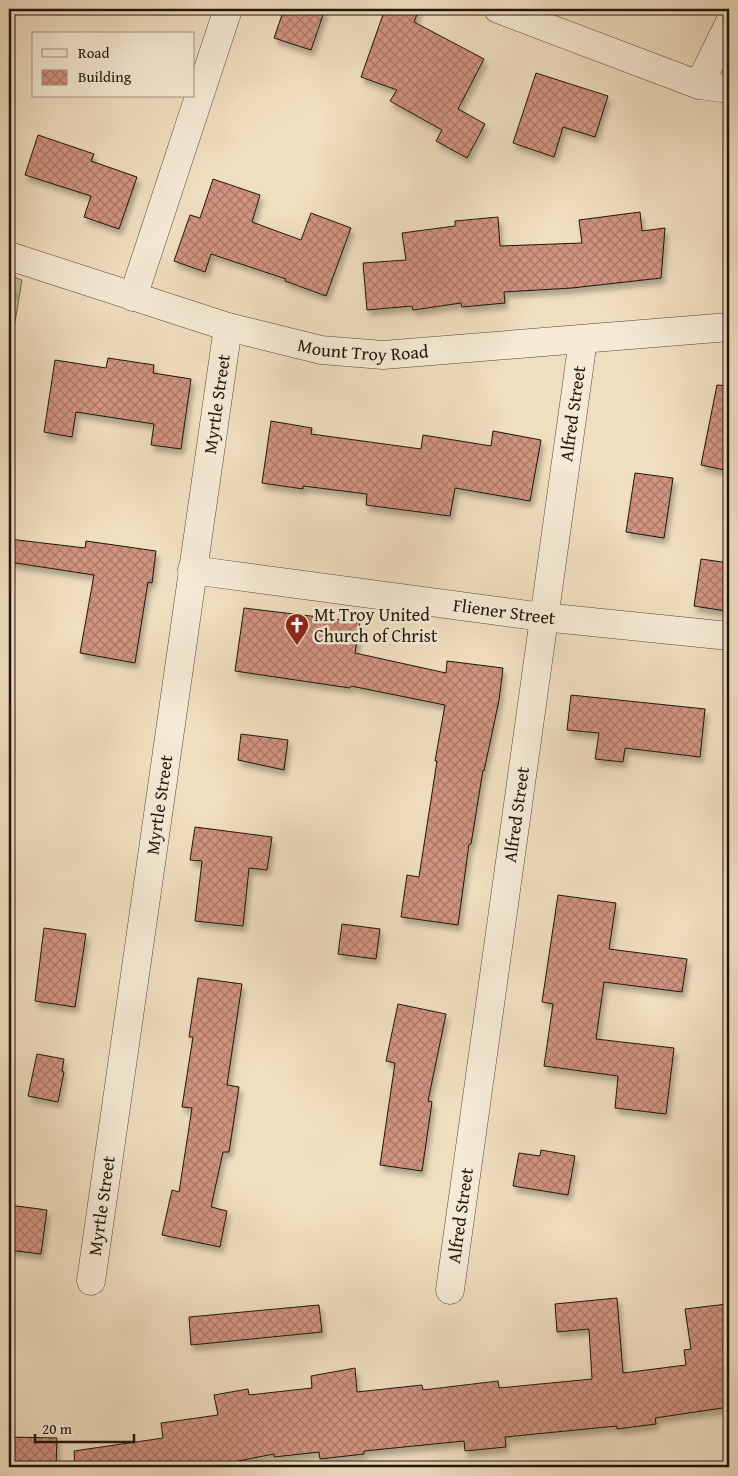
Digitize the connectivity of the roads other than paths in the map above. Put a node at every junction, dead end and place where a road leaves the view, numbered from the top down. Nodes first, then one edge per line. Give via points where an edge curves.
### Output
1 (228, 9) edge
2 (498, 9) edge
3 (729, 24) edge
4 (699, 85) junction
5 (729, 89) edge
6 (9, 256) edge
7 (133, 297) junction
8 (228, 327) junction
9 (729, 327) edge
10 (583, 340) junction
11 (192, 570) junction
12 (543, 617) junction
13 (729, 636) edge
14 (91, 1281) dead end
15 (450, 1290) dead end

1 - 7 street
2 - 4 street
3 - 4 street
4 - 5 street
6 - 7 street, Mount Troy Road
7 - 8 street, Mount Troy Road
8 - 10 street, Mount Troy Road via 321,350 383,355
8 - 11 street, Myrtle Street
9 - 10 street, Mount Troy Road
10 - 12 street, Alfred Street
11 - 12 street, Fliener Street
11 - 14 street, Myrtle Street
12 - 13 street, Fliener Street
12 - 15 street, Alfred Street

